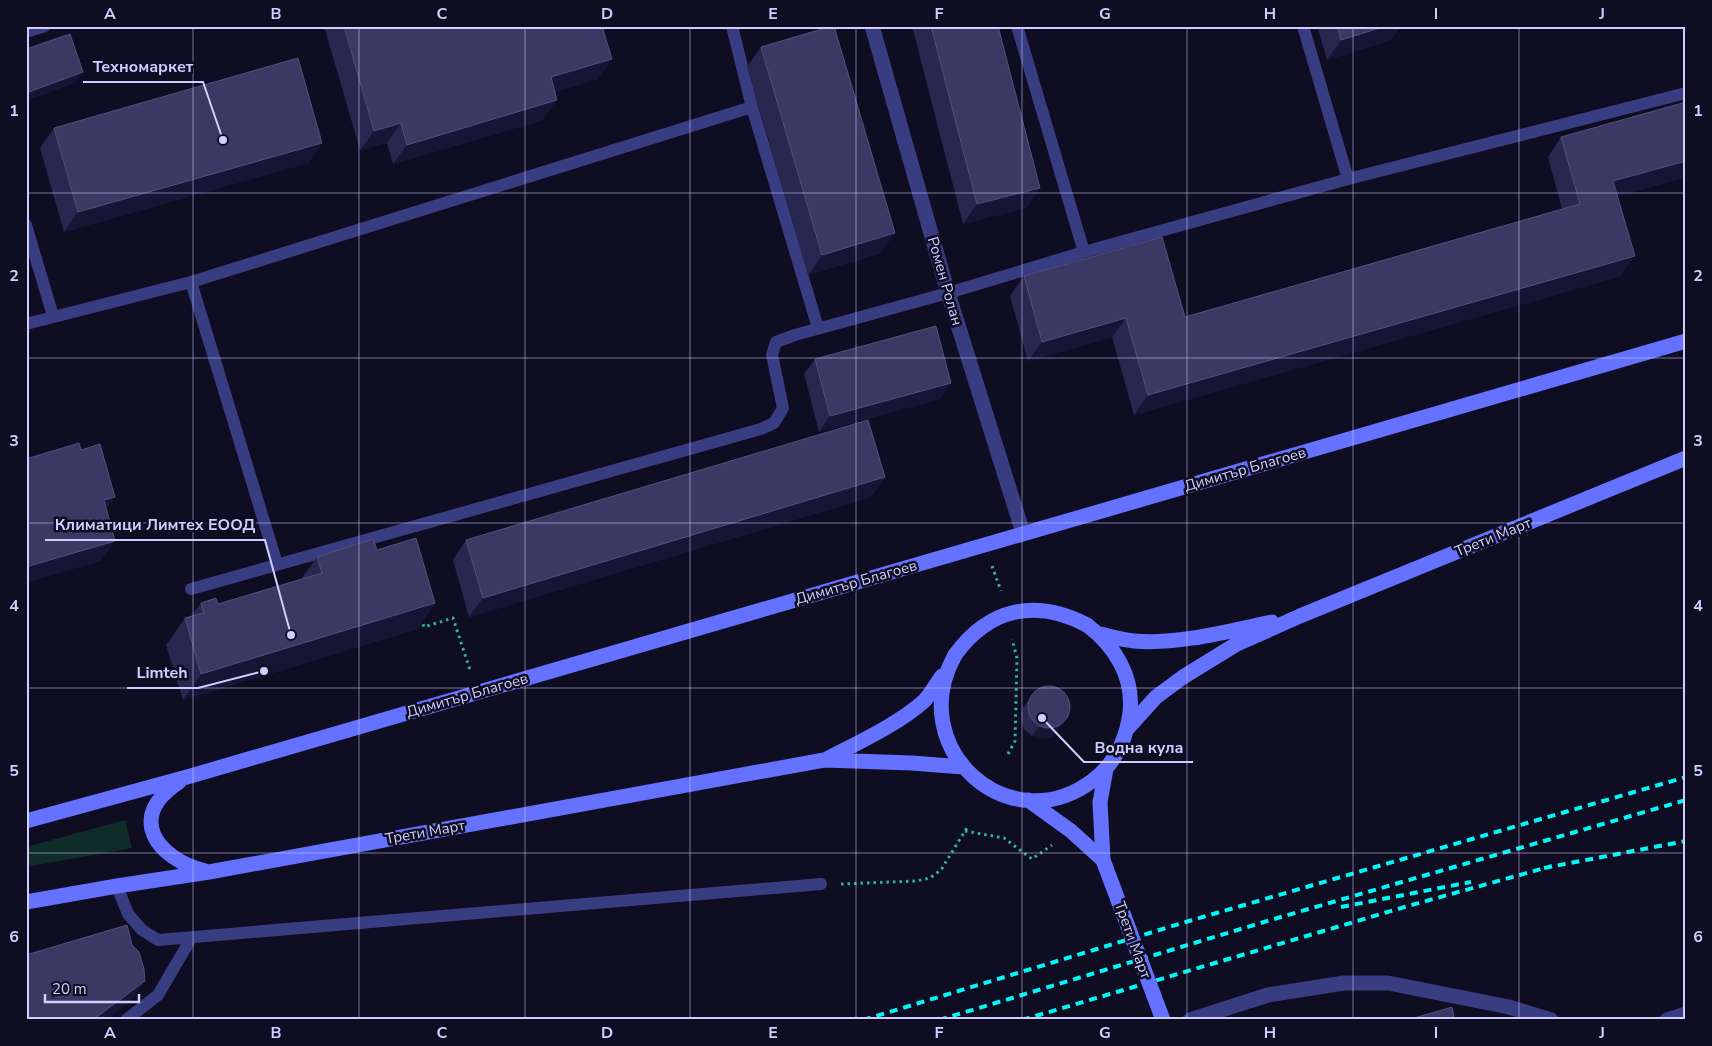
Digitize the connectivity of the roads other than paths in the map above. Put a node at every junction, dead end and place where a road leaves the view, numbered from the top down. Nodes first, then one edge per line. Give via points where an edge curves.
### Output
1 (46, 26) edge
2 (732, 26) edge
3 (872, 26) edge
4 (1017, 26) edge
5 (1303, 26) edge
6 (26, 32) edge
7 (1686, 93) edge
8 (752, 107) junction
9 (1348, 178) junction
10 (26, 226) edge
11 (1084, 252) junction
12 (191, 282) junction
13 (948, 293) junction
14 (53, 316) junction
15 (26, 324) edge
16 (818, 328) junction
17 (1686, 341) edge
18 (1686, 458) edge
19 (1024, 533) junction
20 (277, 564) junction
21 (191, 589) dead end
22 (1300, 616) junction
23 (1093, 629) junction
24 (951, 662) junction
25 (1128, 728) junction
26 (824, 760) junction
27 (963, 767) junction
28 (1106, 769) junction
29 (187, 777) junction
30 (1028, 800) junction
31 (26, 821) edge
32 (1103, 860) junction
33 (209, 872) junction
34 (821, 884) road end
35 (117, 886) junction
36 (26, 902) edge
37 (192, 937) junction
38 (1686, 1014) edge
39 (126, 1020) edge
40 (1163, 1020) edge
41 (1190, 1020) edge
42 (1551, 1020) edge
43 (1667, 1020) edge

1 - 6 lane
2 - 8 lane
3 - 13 street, Ромен Ролан
4 - 11 lane
5 - 9 lane
7 - 9 lane
8 - 12 lane
8 - 16 lane
9 - 11 lane
10 - 14 lane
11 - 13 lane
12 - 14 lane
12 - 20 lane
13 - 16 lane
13 - 19 street, Ромен Ролан
14 - 15 lane
16 - 20 lane via 776,342 772,355 783,408 774,423 761,429
17 - 19 street, Димитър Благоев
18 - 22 street, Трети Март
19 - 29 street, Димитър Благоев
20 - 21 lane
22 - 23 street, Трети Март via 1155,642 1132,641
22 - 25 street, Трети Март via 1235,645 1184,677 1156,697
23 - 24 street, Трети Март, bridge via 1060,612 1015,612 987,623 964,643
23 - 25 street via 1116,654 1127,677 1131,702
24 - 26 street, Трети Март via 925,700 877,732
24 - 27 street via 941,694 942,720 949,745
25 - 28 street via 1120,750
26 - 27 street, Трети Март
26 - 33 street, Трети Март
27 - 30 street via 992,790
28 - 30 street via 1076,791
28 - 32 street, Трети Март via 1100,802
29 - 31 street, Димитър Благоев
29 - 33 street via 154,806 151,828 156,840 176,860
30 - 32 street, Трети Март via 1072,831
32 - 40 street, Трети Март, bridge
33 - 35 street, Трети Март
34 - 37 lane
35 - 36 street, Трети Март
35 - 37 lane via 128,914 142,930 158,940
37 - 39 lane via 158,995
38 - 43 street
41 - 42 street via 1268,995 1344,982 1388,983

